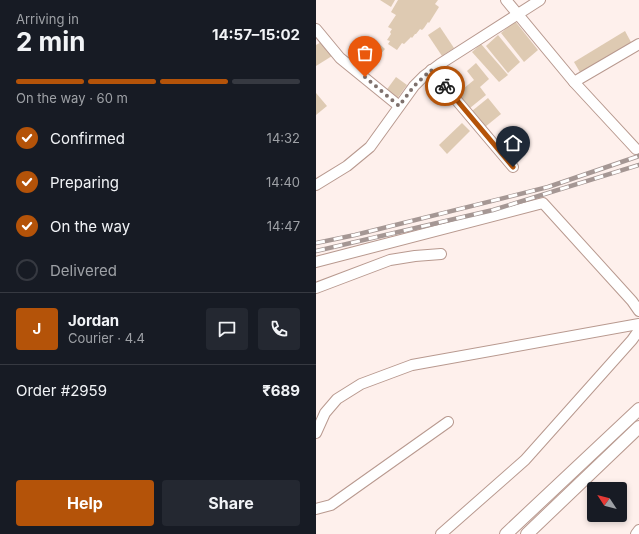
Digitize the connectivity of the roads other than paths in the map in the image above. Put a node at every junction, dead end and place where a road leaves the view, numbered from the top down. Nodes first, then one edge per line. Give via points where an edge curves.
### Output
1 (506, 0) edge
2 (540, 0) edge
3 (518, 15) junction
4 (316, 29) edge
5 (639, 44) edge
6 (431, 70) junction
7 (574, 82) junction
8 (399, 106) junction
9 (636, 149) dead end
10 (513, 167) dead end
11 (316, 185) edge
12 (441, 254) dead end
13 (316, 262) edge
14 (316, 288) edge
15 (639, 310) edge
16 (639, 324) edge
17 (639, 330) edge
18 (637, 414) edge
19 (448, 422) dead end
20 (639, 427) edge
21 (316, 433) edge
22 (316, 509) edge
23 (639, 530) edge
24 (441, 534) edge
25 (506, 534) edge
26 (527, 534) edge
27 (636, 534) edge

1 - 3 street
2 - 3 street
3 - 6 street
3 - 7 street
4 - 8 street via 340,58
5 - 7 street
6 - 8 street via 414,86
6 - 10 street
7 - 9 street
8 - 11 street via 370,147 347,166
12 - 14 street via 390,260
13 - 15 street via 543,203
16 - 21 street via 412,365 361,384 337,399 325,413
17 - 24 street via 525,460
18 - 25 street
19 - 22 street via 331,505
20 - 26 street
23 - 27 street

